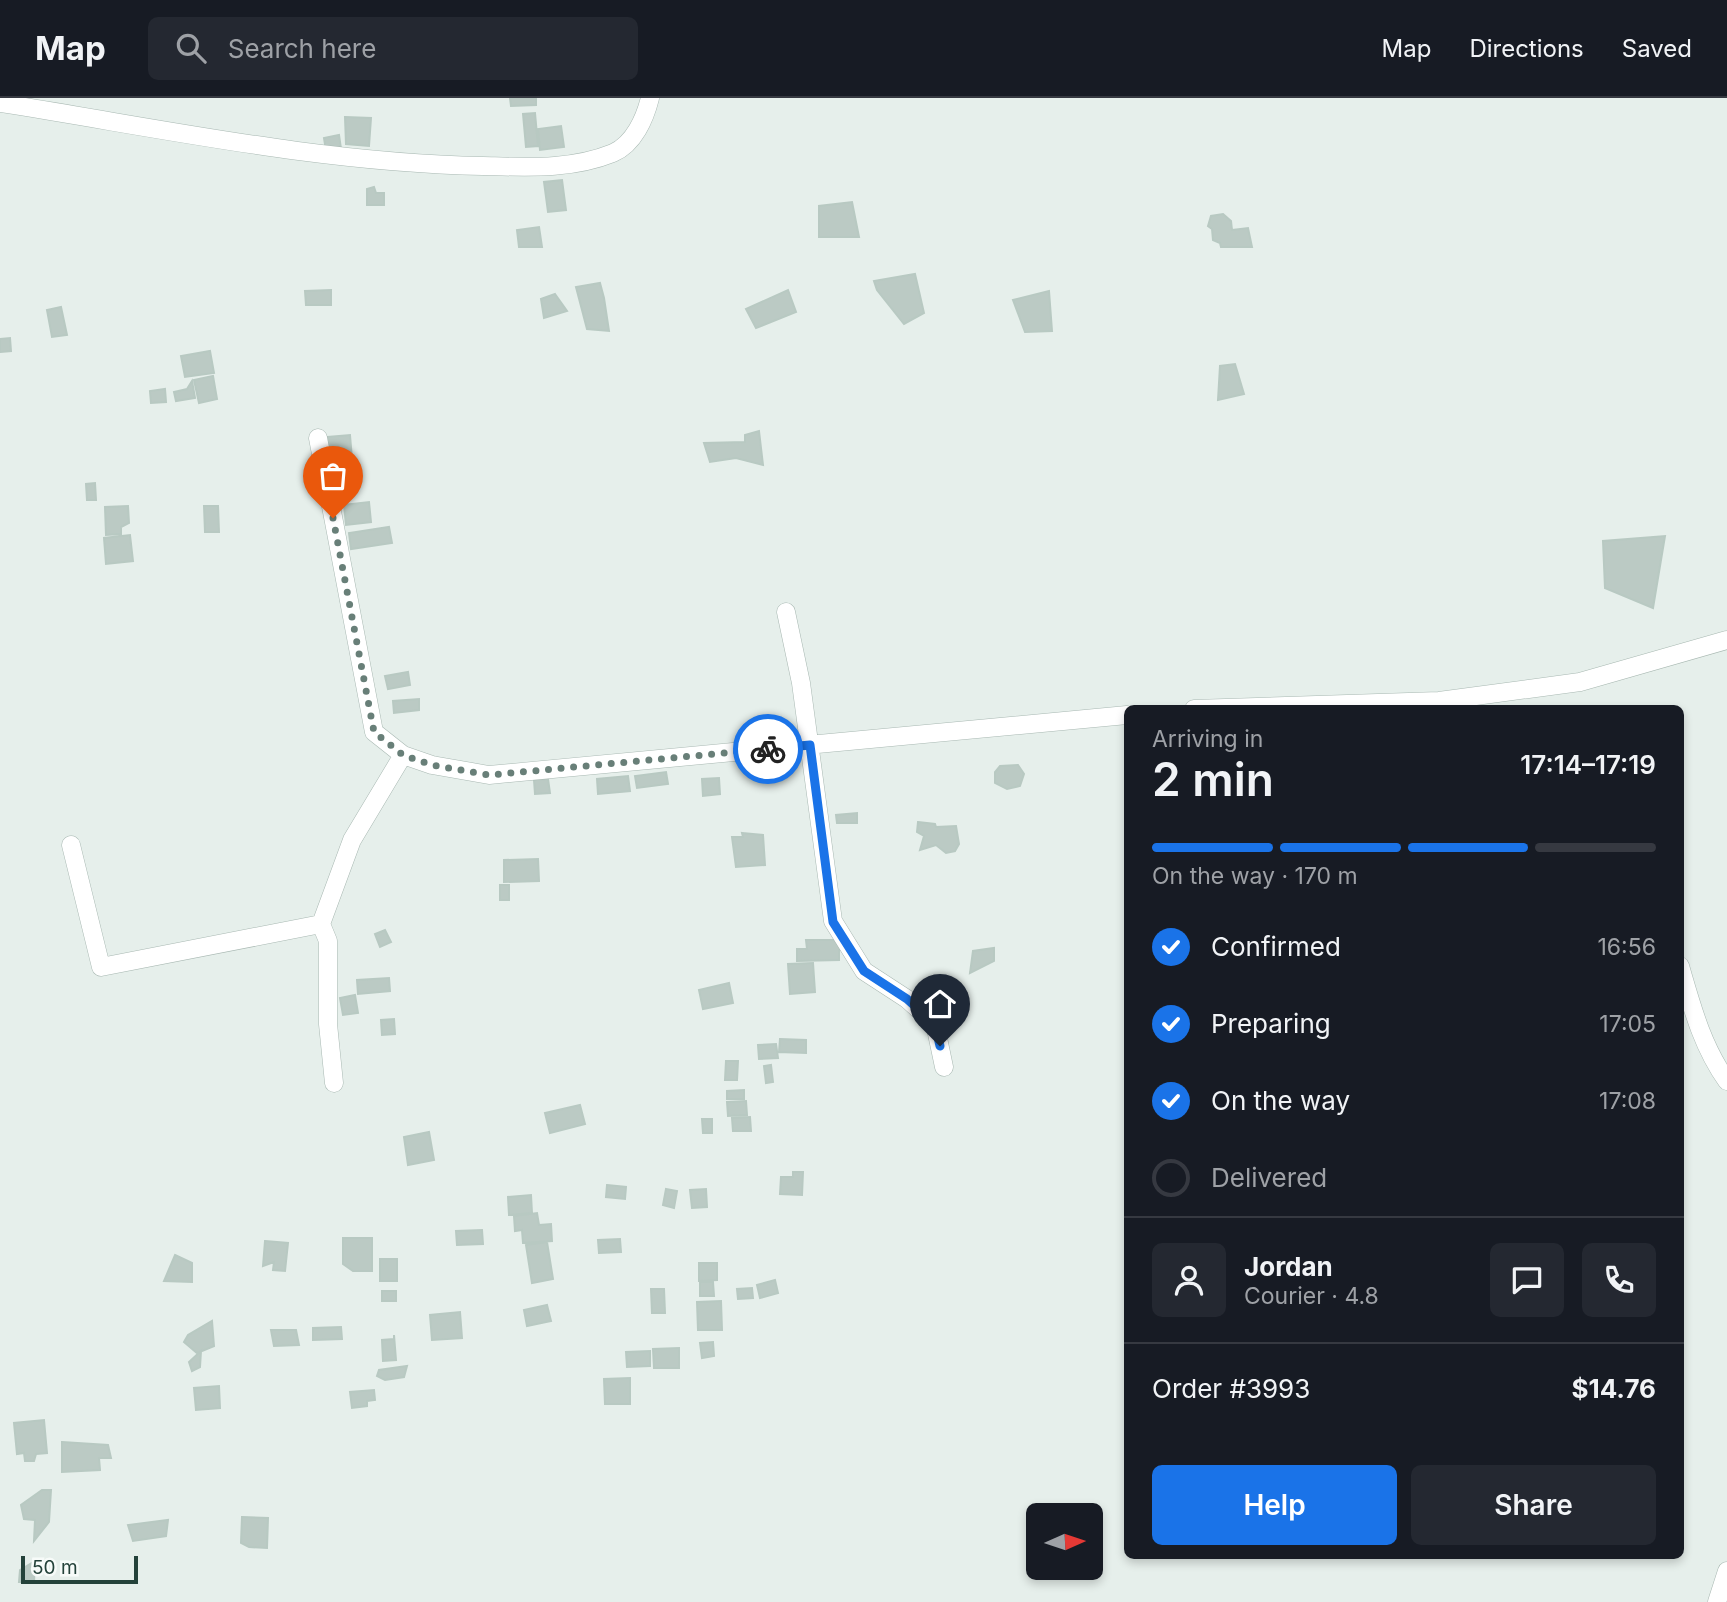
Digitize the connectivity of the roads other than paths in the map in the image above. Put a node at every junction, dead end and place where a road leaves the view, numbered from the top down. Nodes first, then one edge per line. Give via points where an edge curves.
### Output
1 (650, 98) edge
2 (0, 103) edge
3 (318, 438) dead end
4 (786, 612) dead end
5 (1727, 640) edge
6 (1401, 705) edge
7 (1124, 715) edge
8 (810, 745) junction
9 (403, 755) junction
10 (71, 845) dead end
11 (321, 924) junction
12 (1684, 980) edge
13 (944, 1068) dead end
14 (1727, 1081) edge
15 (334, 1083) dead end
16 (1727, 1571) edge
17 (1717, 1602) edge

1 - 2 street via 645,122 616,152 571,166 424,165 339,157
3 - 9 street via 374,732
4 - 8 street
5 - 6 street via 1580,682
7 - 8 street
8 - 9 street via 489,775
8 - 13 street via 833,922 864,971 935,1024
9 - 11 street via 352,840
10 - 11 street via 101,967
11 - 15 street via 328,941 328,1024
12 - 14 street via 1698,1029
16 - 17 street

